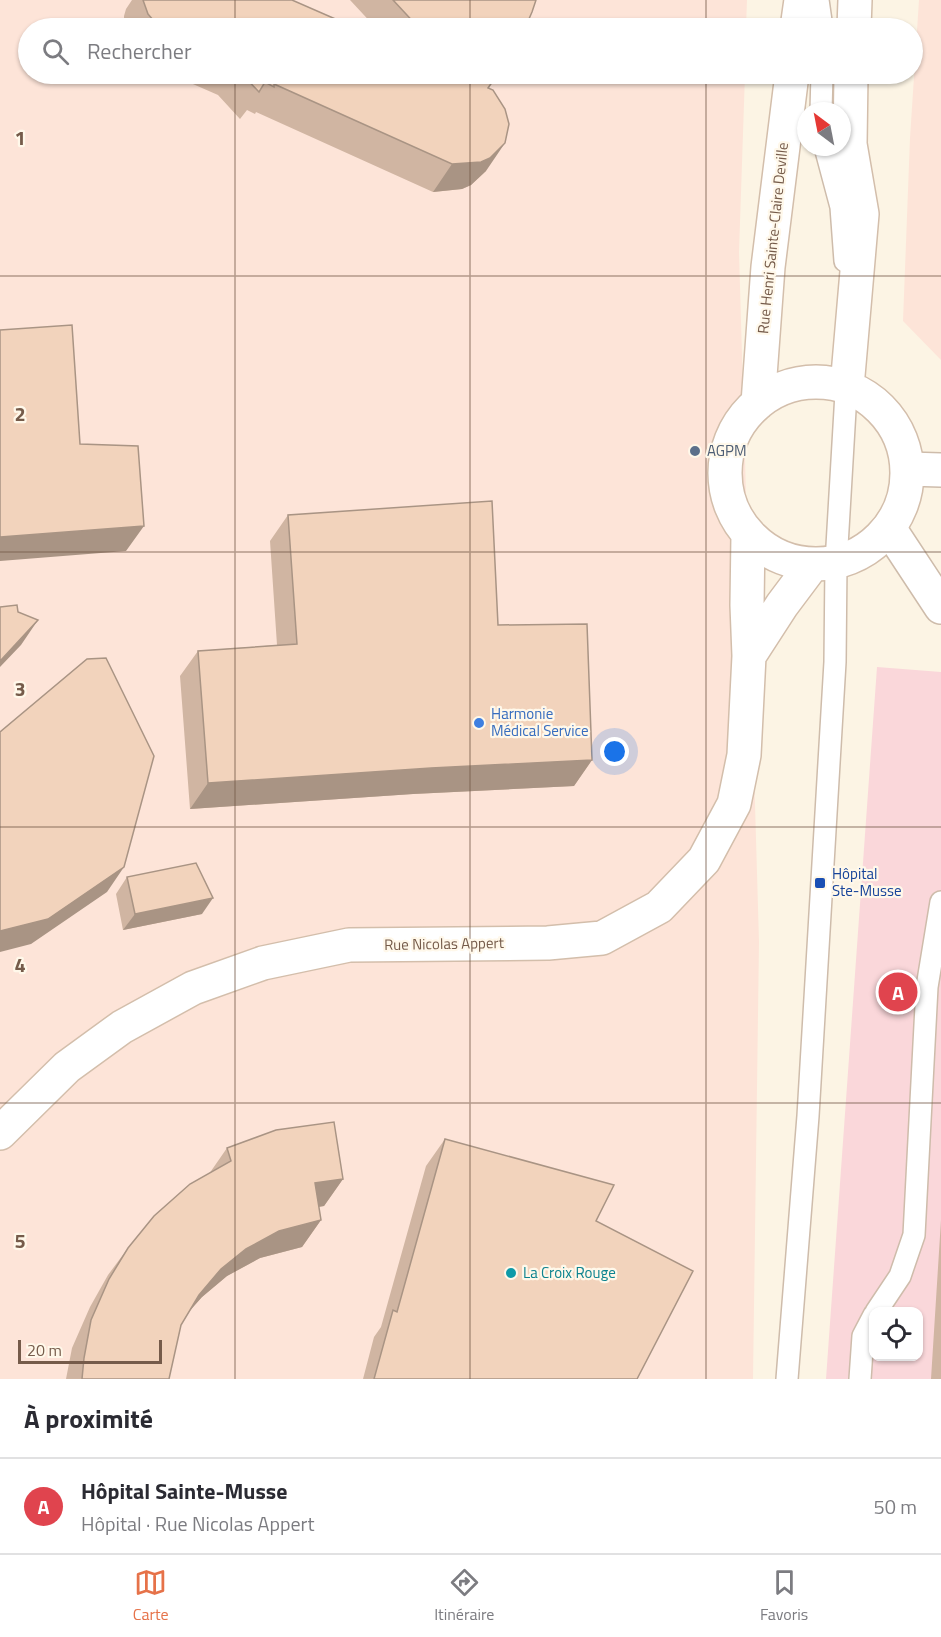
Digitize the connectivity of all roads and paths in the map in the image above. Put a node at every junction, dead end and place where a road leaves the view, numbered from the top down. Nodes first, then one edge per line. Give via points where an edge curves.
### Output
1 (801, 0) edge
2 (818, 0) edge
3 (855, 0) edge
4 (798, 18) edge
5 (821, 18) edge
6 (854, 18) edge
7 (791, 84) edge
8 (822, 84) edge
9 (851, 84) edge
10 (821, 102) edge
11 (828, 156) edge
12 (847, 387) junction
13 (758, 403) junction
14 (908, 469) junction
15 (941, 470) edge
16 (889, 528) junction
17 (748, 535) junction
18 (824, 564) junction
19 (941, 608) edge
20 (749, 656) junction
21 (941, 902) edge
22 (0, 1133) edge
23 (879, 1307) edge
24 (869, 1324) edge
25 (787, 1379) edge
26 (860, 1379) edge

1 - 4 main road
2 - 5 lane
3 - 6 main road
7 - 13 main road, Rue Henri Sainte-Claire Deville via 768,267
8 - 10 lane
9 - 12 main road via 850,144 862,213
11 - 12 lane via 842,207
12 - 13 main road via 816,382 785,387
12 - 14 main road via 883,411 896,428
12 - 18 lane
13 - 17 main road via 738,425 727,453 725,482 732,510
14 - 15 main road
14 - 16 main road via 903,500
16 - 18 main road via 856,555
16 - 19 main road
17 - 18 main road via 767,551 788,561
17 - 20 main road, Rue Nicolas Appert
18 - 20 main road
18 - 25 lane via 835,662 808,1116
20 - 22 main road, Rue Nicolas Appert via 744,755 734,804 705,860 660,907 602,938 548,943 349,945 263,963 193,988 123,1027 67,1067
21 - 23 lane via 927,987 914,1235 900,1276
24 - 26 lane via 863,1336

